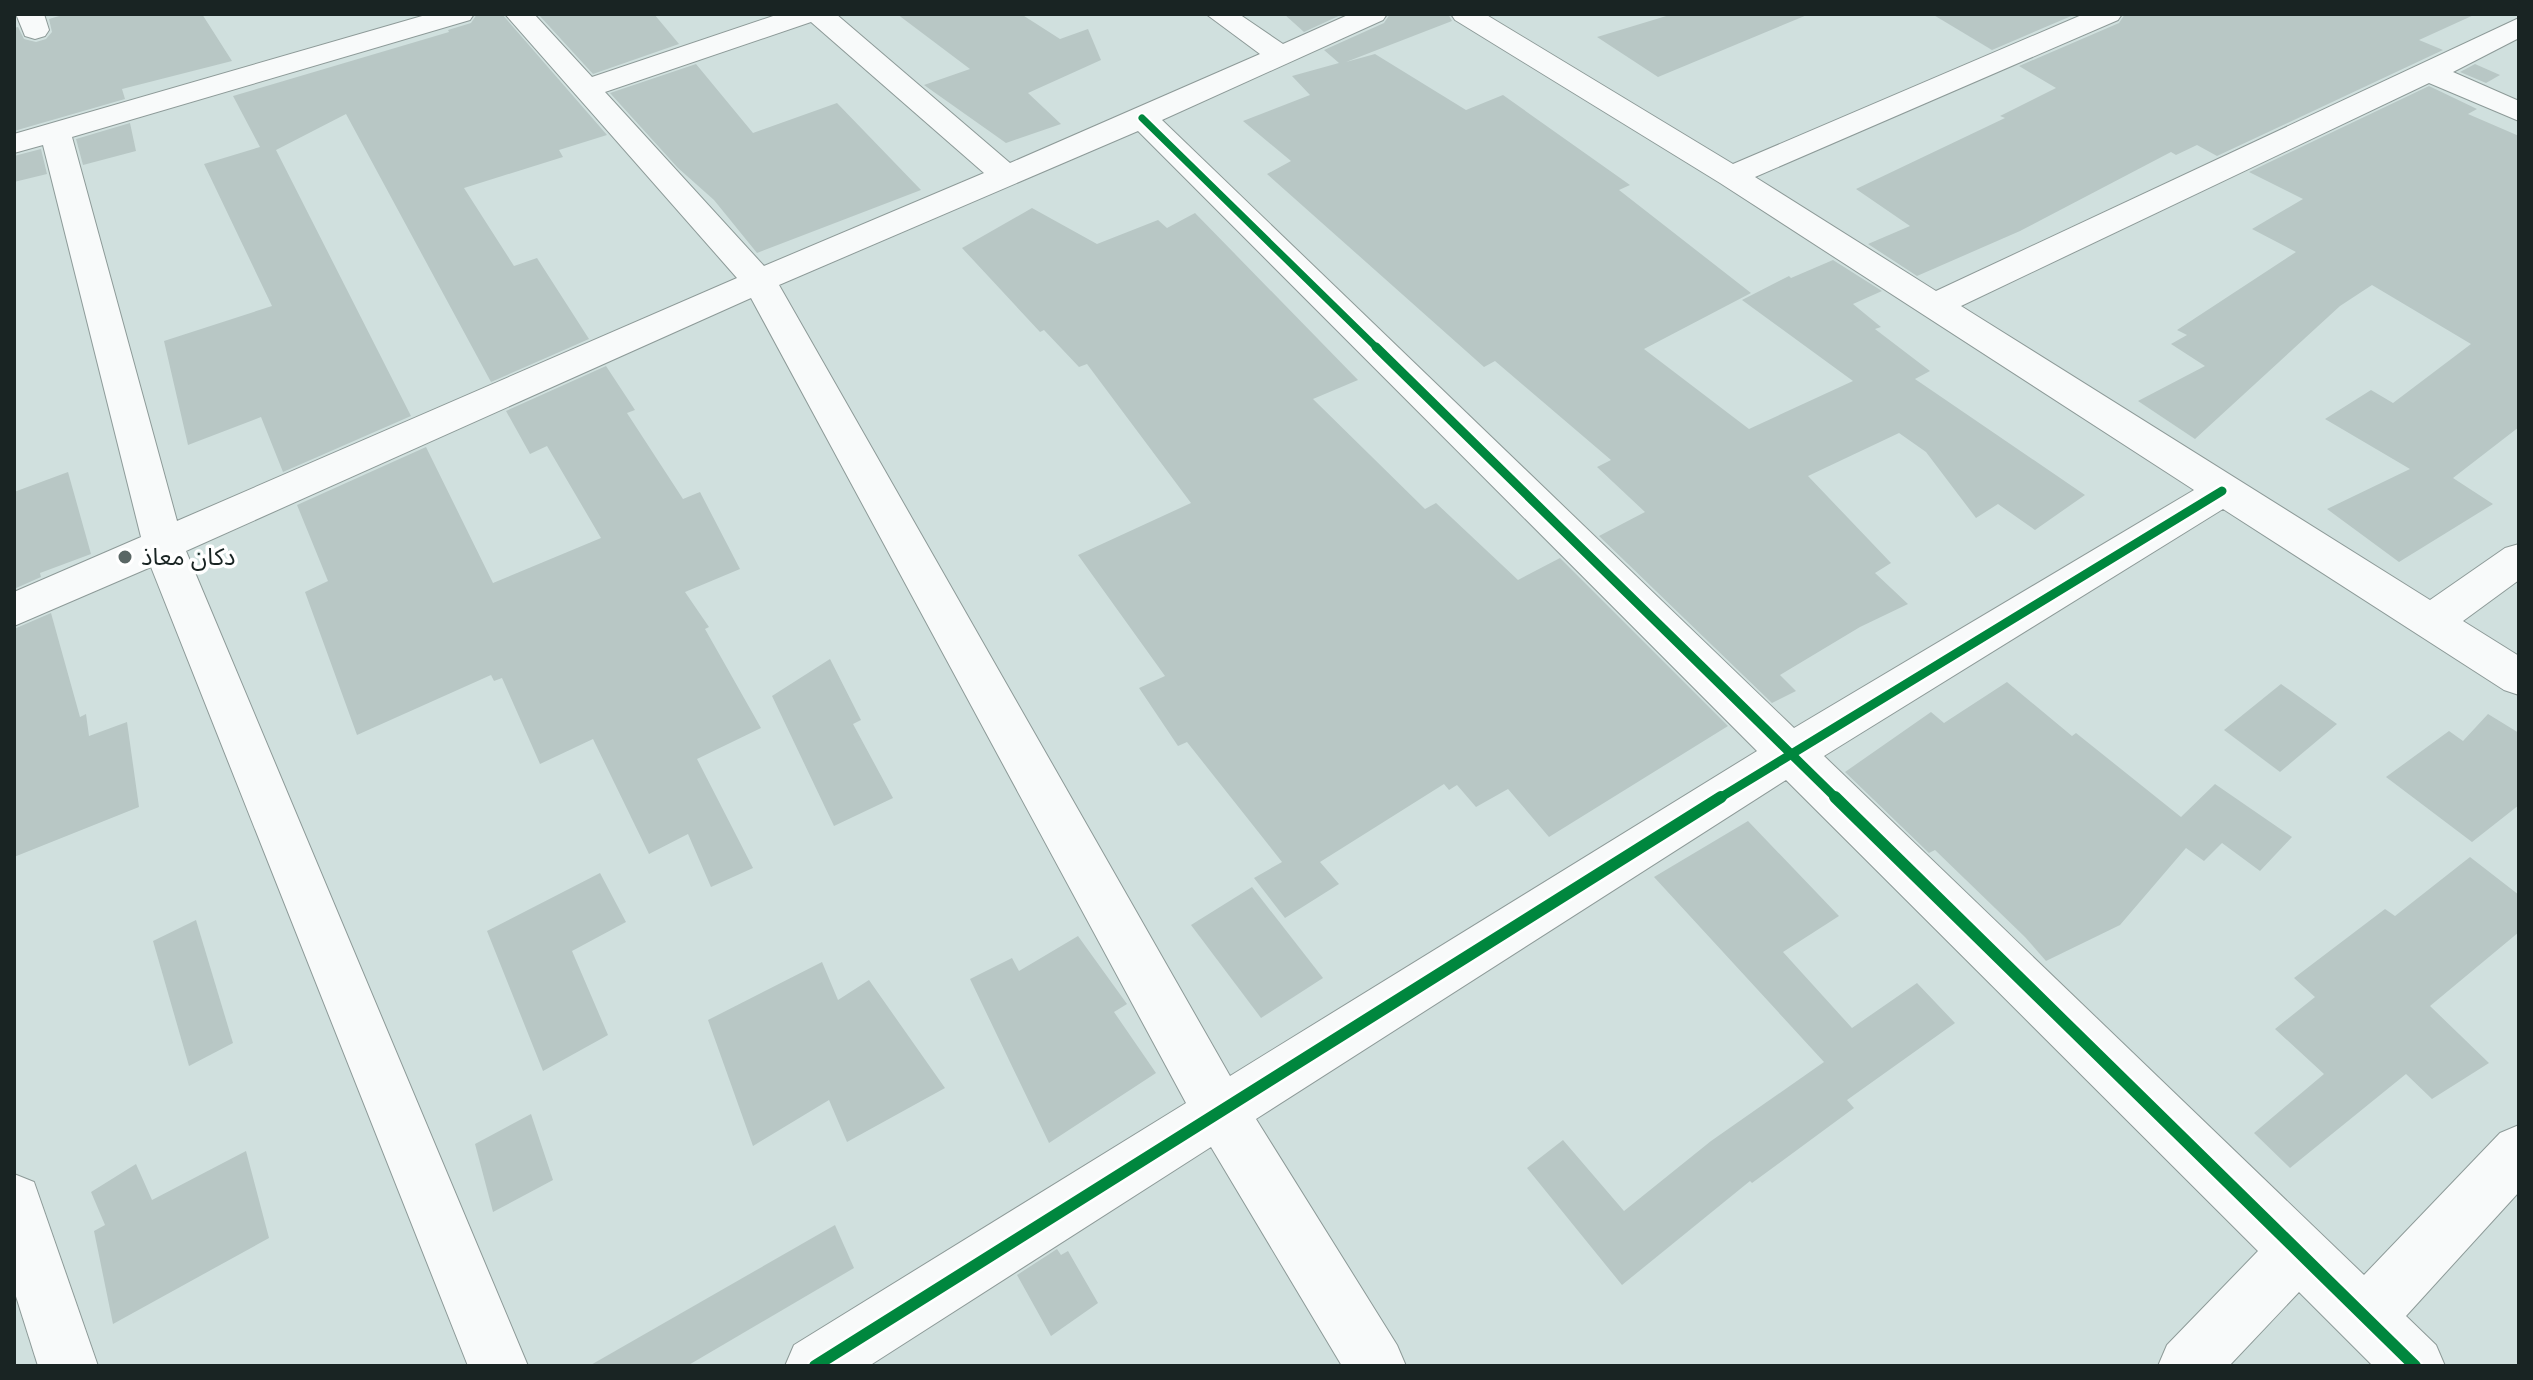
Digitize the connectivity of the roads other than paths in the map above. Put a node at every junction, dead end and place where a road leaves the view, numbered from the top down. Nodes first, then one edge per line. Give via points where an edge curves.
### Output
1 (460, 14) edge
2 (519, 14) edge
3 (807, 14) edge
4 (819, 14) edge
5 (1220, 14) edge
6 (1373, 14) edge
7 (1465, 14) edge
8 (2108, 14) edge
9 (2519, 27) edge
10 (1281, 55) junction
11 (2429, 72) junction
12 (587, 88) junction
13 (2519, 112) edge
14 (1142, 118) junction
15 (34, 138) edge
16 (1006, 176) junction
17 (1731, 176) junction
18 (759, 281) junction
19 (1934, 305) junction
20 (2222, 491) junction
21 (163, 545) junction
22 (2519, 559) edge
23 (14, 610) edge
24 (2430, 622) junction
25 (2519, 678) edge
26 (1791, 753) junction
27 (1221, 1113) junction
28 (2519, 1152) edge
29 (14, 1202) edge
30 (2298, 1251) junction
31 (2365, 1317) junction
32 (68, 1366) edge
33 (498, 1366) edge
34 (815, 1366) edge
35 (1376, 1366) edge
36 (2188, 1366) edge
37 (2415, 1366) edge

1 - 15 street
2 - 12 street
3 - 12 street
4 - 16 street
5 - 10 street
6 - 10 street
7 - 17 street
8 - 17 street
9 - 11 street
10 - 14 street
11 - 13 street
11 - 19 street
12 - 18 street
14 - 16 street
14 - 26 street
15 - 21 street
16 - 18 street
17 - 19 street
18 - 21 street
18 - 27 street
19 - 20 street
20 - 24 street
20 - 26 street
21 - 23 street
21 - 33 street
22 - 24 street
24 - 25 street
26 - 27 street
26 - 30 street
27 - 34 street
27 - 35 street
28 - 31 street
29 - 32 street
30 - 31 street
30 - 36 street
31 - 37 street

